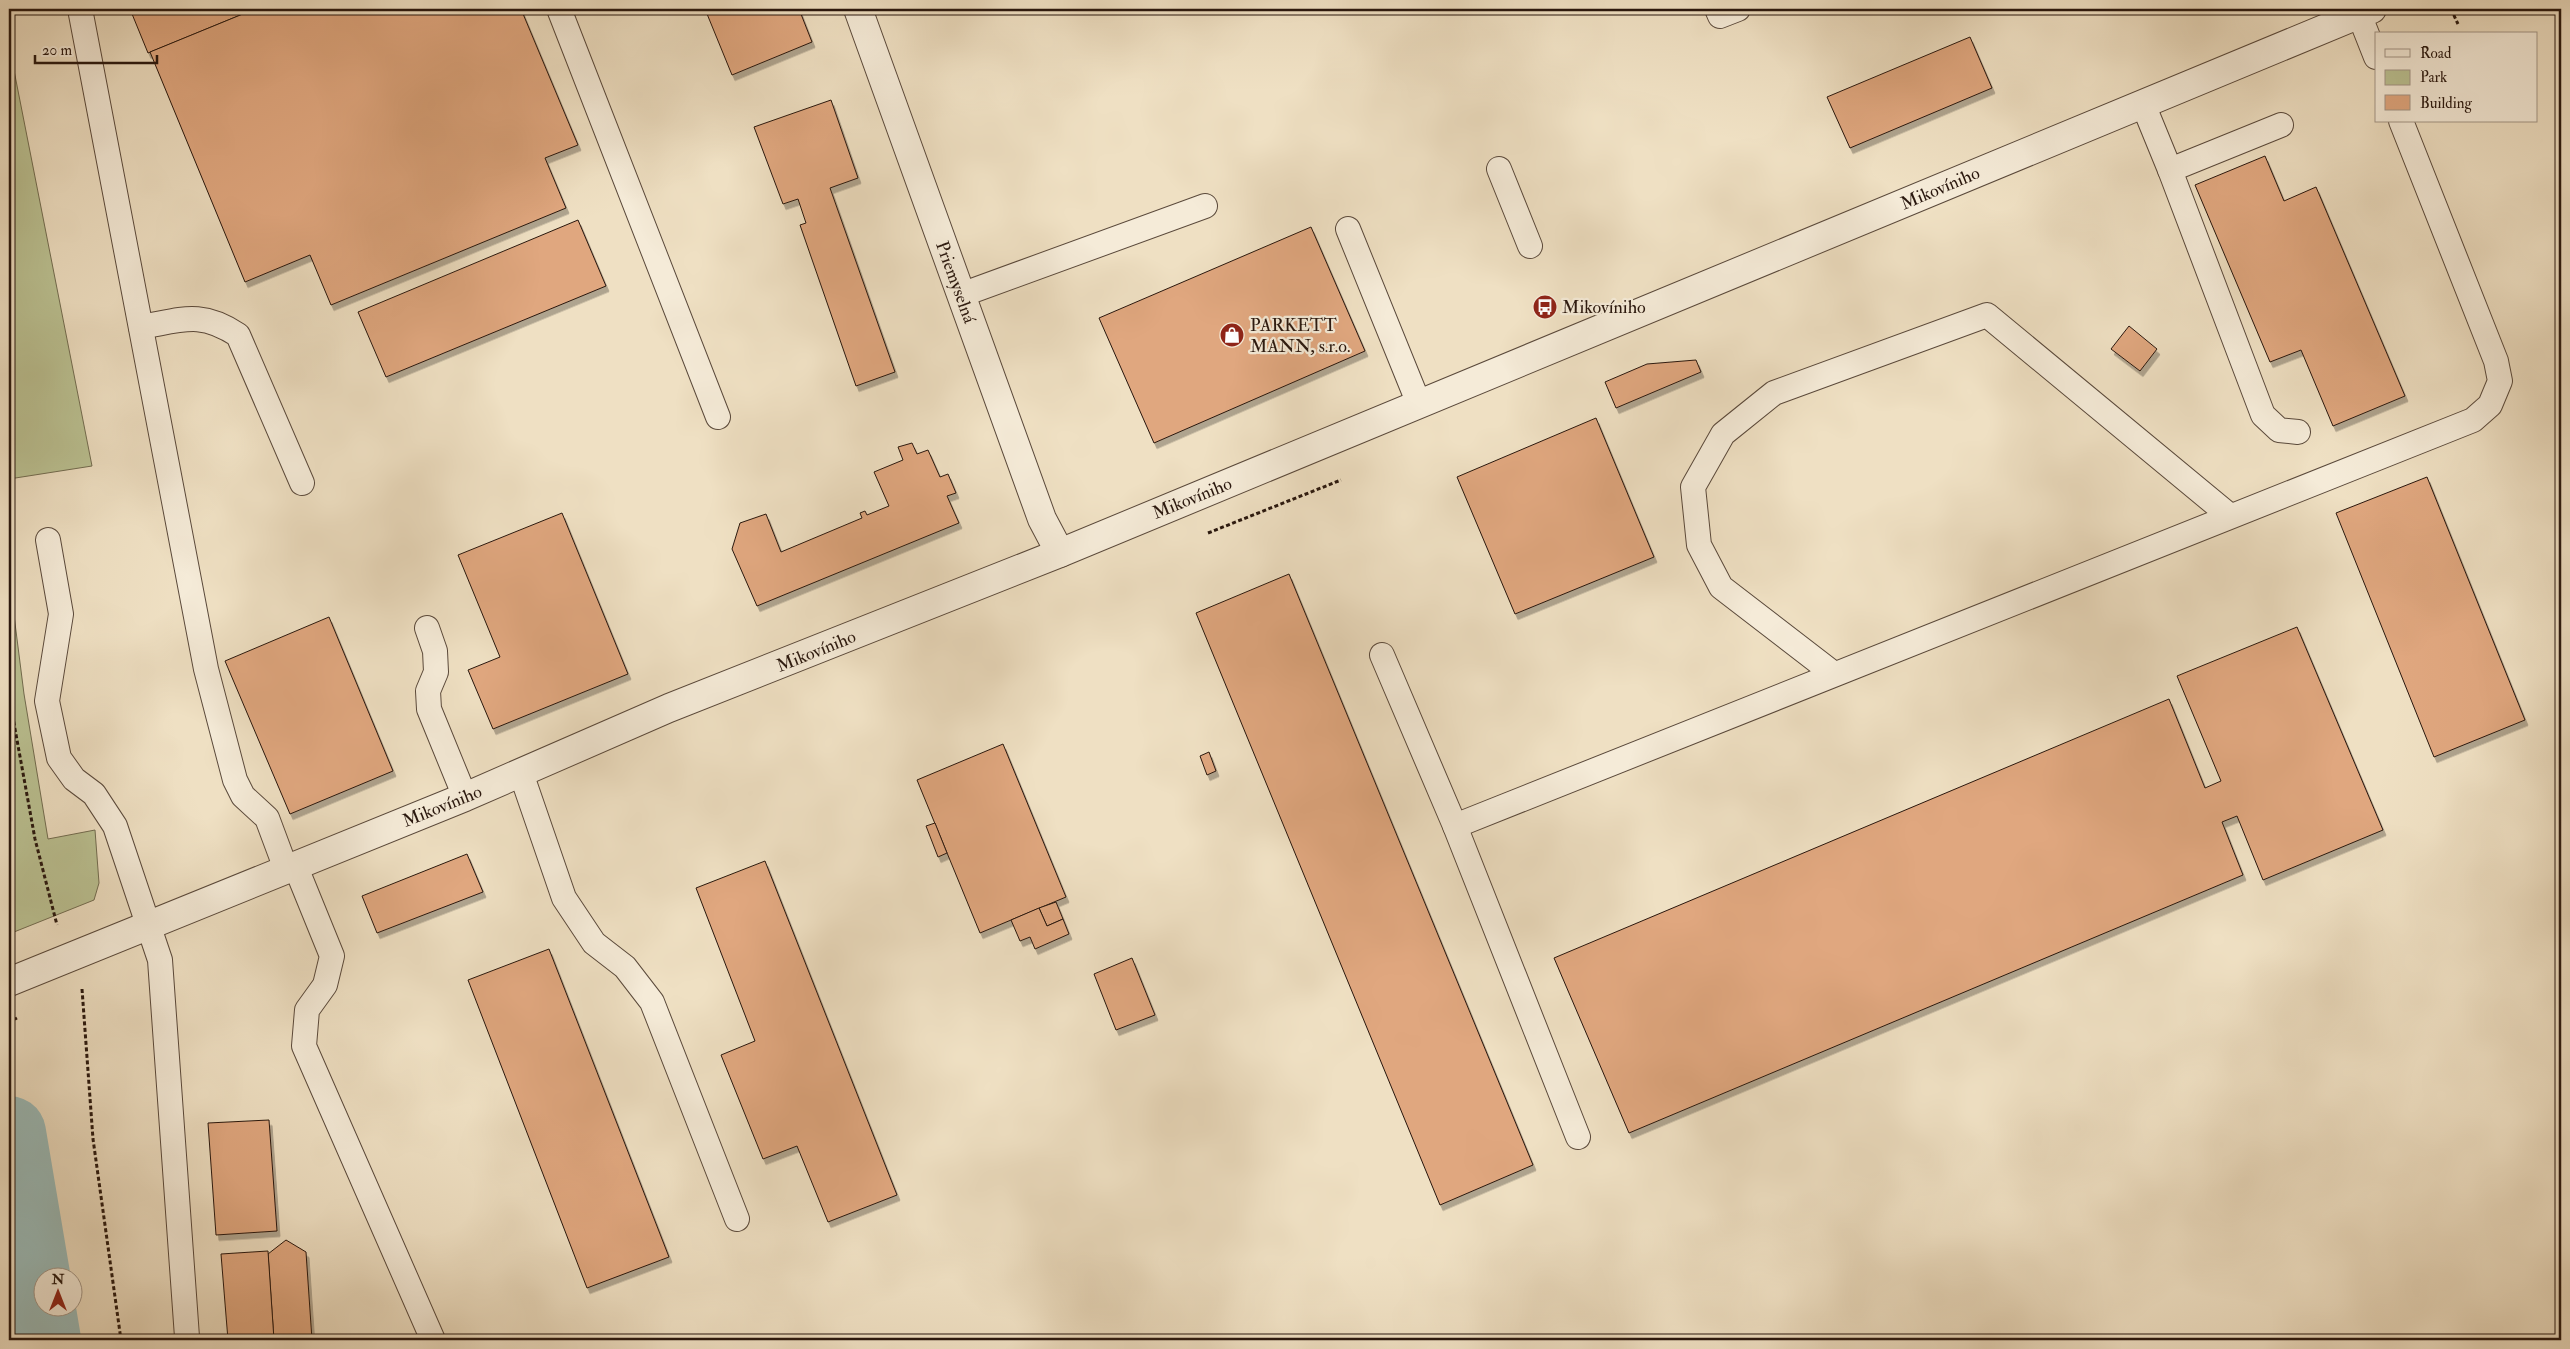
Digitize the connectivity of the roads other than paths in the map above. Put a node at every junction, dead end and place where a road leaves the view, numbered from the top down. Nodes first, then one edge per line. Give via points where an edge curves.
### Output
1 (80, 9) edge
2 (559, 9) edge
3 (858, 9) edge
4 (1717, 9) edge
5 (1738, 9) edge
6 (2363, 10) edge
7 (2375, 52) edge
8 (2144, 104) junction
9 (2402, 122) edge
10 (2281, 125) dead end
11 (1499, 169) dead end
12 (2170, 170) junction
13 (1205, 206) dead end
14 (1348, 229) dead end
15 (1530, 246) dead end
16 (961, 295) junction
17 (141, 327) junction
18 (1419, 404) junction
19 (718, 418) dead end
20 (2298, 432) dead end
21 (302, 483) dead end
22 (2230, 516) junction
23 (48, 540) dead end
24 (1060, 553) junction
25 (427, 628) dead end
26 (1382, 655) dead end
27 (1834, 674) junction
28 (521, 773) junction
29 (465, 796) junction
30 (1455, 826) junction
31 (291, 867) junction
32 (150, 926) junction
33 (9, 982) edge
34 (1578, 1137) dead end
35 (737, 1219) dead end
36 (187, 1337) dead end
37 (433, 1340) edge

1 - 17 lane
2 - 19 lane
3 - 16 street, Priemyselná
4 - 5 lane via 1720,16
6 - 7 lane
6 - 8 street, Mikovíniho
8 - 12 lane
8 - 18 street, Mikovíniho
9 - 22 lane via 2496,361 2500,382 2490,405 2473,420
10 - 12 lane
11 - 15 lane
12 - 20 lane via 2262,415 2279,430
13 - 16 lane
14 - 18 lane
16 - 24 street, Priemyselná via 1042,519
17 - 21 lane via 193,318 219,322 238,335
17 - 31 lane via 206,670 235,780 243,796 267,818
18 - 24 street, Mikovíniho
22 - 27 lane
22 - 27 lane via 1987,315 1774,393 1723,434 1693,487 1699,545 1721,587
23 - 32 lane via 61,614 47,701 59,758 74,779 94,794 115,826
24 - 28 street, Mikovíniho via 669,708
25 - 29 lane via 435,651 436,672 428,690 429,709
26 - 30 lane
27 - 30 lane
28 - 29 street, Mikovíniho
28 - 35 lane via 564,898 594,943 625,967 652,1002
29 - 31 street, Mikovíniho
30 - 34 lane
31 - 32 street, Mikovíniho
31 - 37 lane via 332,956 325,985 307,1010 304,1046
32 - 33 street, Mikovíniho
32 - 36 lane via 160,960

